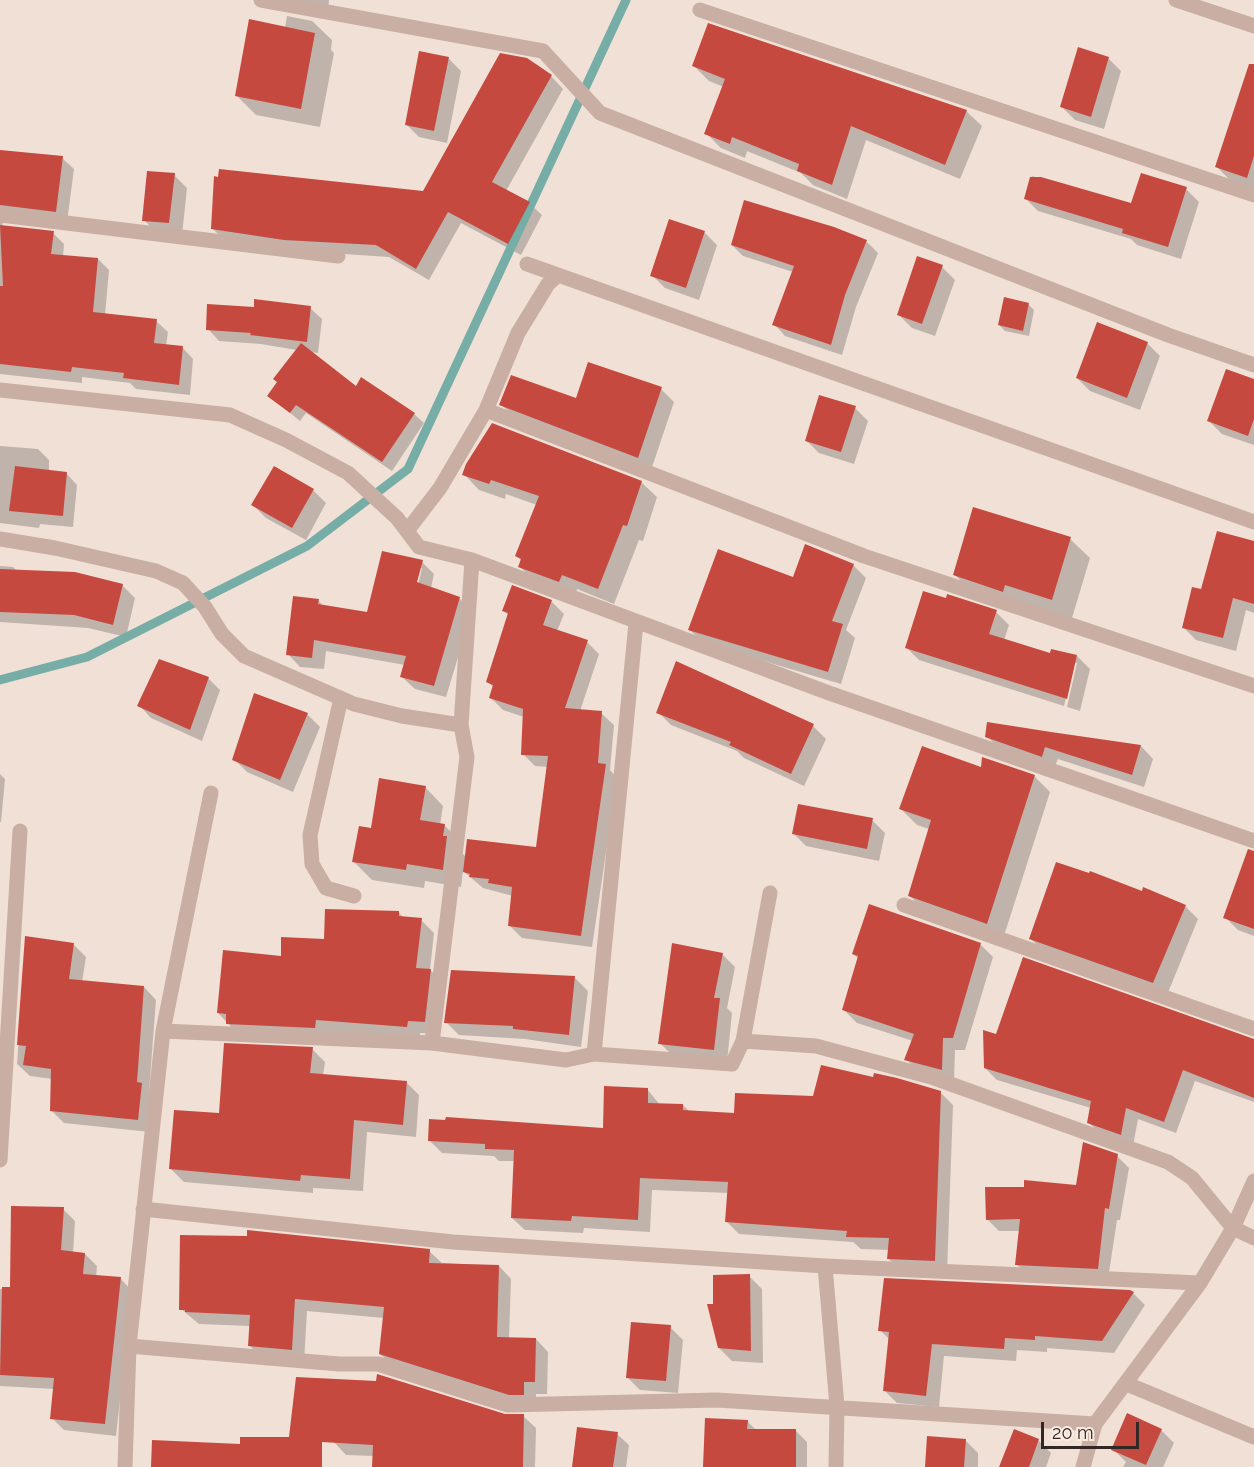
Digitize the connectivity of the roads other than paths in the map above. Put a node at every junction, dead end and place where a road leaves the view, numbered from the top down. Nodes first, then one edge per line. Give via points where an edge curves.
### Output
1 (261, 0) edge
2 (1176, 0) edge
3 (700, 10) dead end
4 (1254, 26) edge
5 (1254, 195) edge
6 (0, 215) edge
7 (338, 256) dead end
8 (527, 264) dead end
9 (558, 275) junction
10 (1254, 365) edge
11 (0, 390) edge
12 (486, 411) junction
13 (1254, 522) edge
14 (407, 531) junction
15 (0, 539) edge
16 (472, 561) junction
17 (636, 623) junction
18 (1254, 686) edge
19 (341, 698) junction
20 (461, 725) junction
21 (211, 793) dead end
22 (20, 831) dead end
23 (1254, 842) edge
24 (770, 893) dead end
25 (354, 896) dead end
26 (904, 905) dead end
27 (1254, 1029) edge
28 (163, 1031) junction
29 (743, 1041) junction
30 (432, 1043) junction
31 (594, 1054) junction
32 (0, 1160) edge
33 (1254, 1181) edge
34 (143, 1209) junction
35 (1233, 1228) junction
36 (1254, 1238) edge
37 (825, 1266) junction
38 (1200, 1283) junction
39 (129, 1346) junction
40 (1126, 1384) junction
41 (837, 1406) junction
42 (1095, 1424) junction
43 (1254, 1437) edge
44 (125, 1467) edge
45 (836, 1467) edge
46 (1083, 1467) edge

1 - 10 street via 543,51 600,113
2 - 4 street
3 - 5 street
6 - 7 street
8 - 9 street
9 - 12 street via 518,333
9 - 13 street
11 - 14 street via 230,415 348,473
12 - 14 street via 440,488
12 - 18 street via 864,556
14 - 16 street via 419,547
15 - 19 street via 132,564 183,583 244,656
16 - 17 street
16 - 20 street
17 - 23 street
17 - 31 street
19 - 20 street via 402,716
19 - 25 street via 310,835 312,864 326,888
20 - 30 street via 467,757
21 - 28 street
22 - 32 street
24 - 29 street
26 - 27 street
28 - 30 street
28 - 34 street
29 - 31 street via 732,1064
29 - 35 street via 816,1046 932,1077 1168,1162 1192,1178
30 - 31 street via 566,1060
33 - 35 street
34 - 37 street via 453,1242
34 - 39 street
35 - 36 street
35 - 38 street
37 - 38 street
37 - 41 street
38 - 40 street
39 - 41 street via 378,1364 508,1405 717,1400
39 - 44 street
40 - 42 street
40 - 43 street
41 - 42 street
41 - 45 street
42 - 46 street

